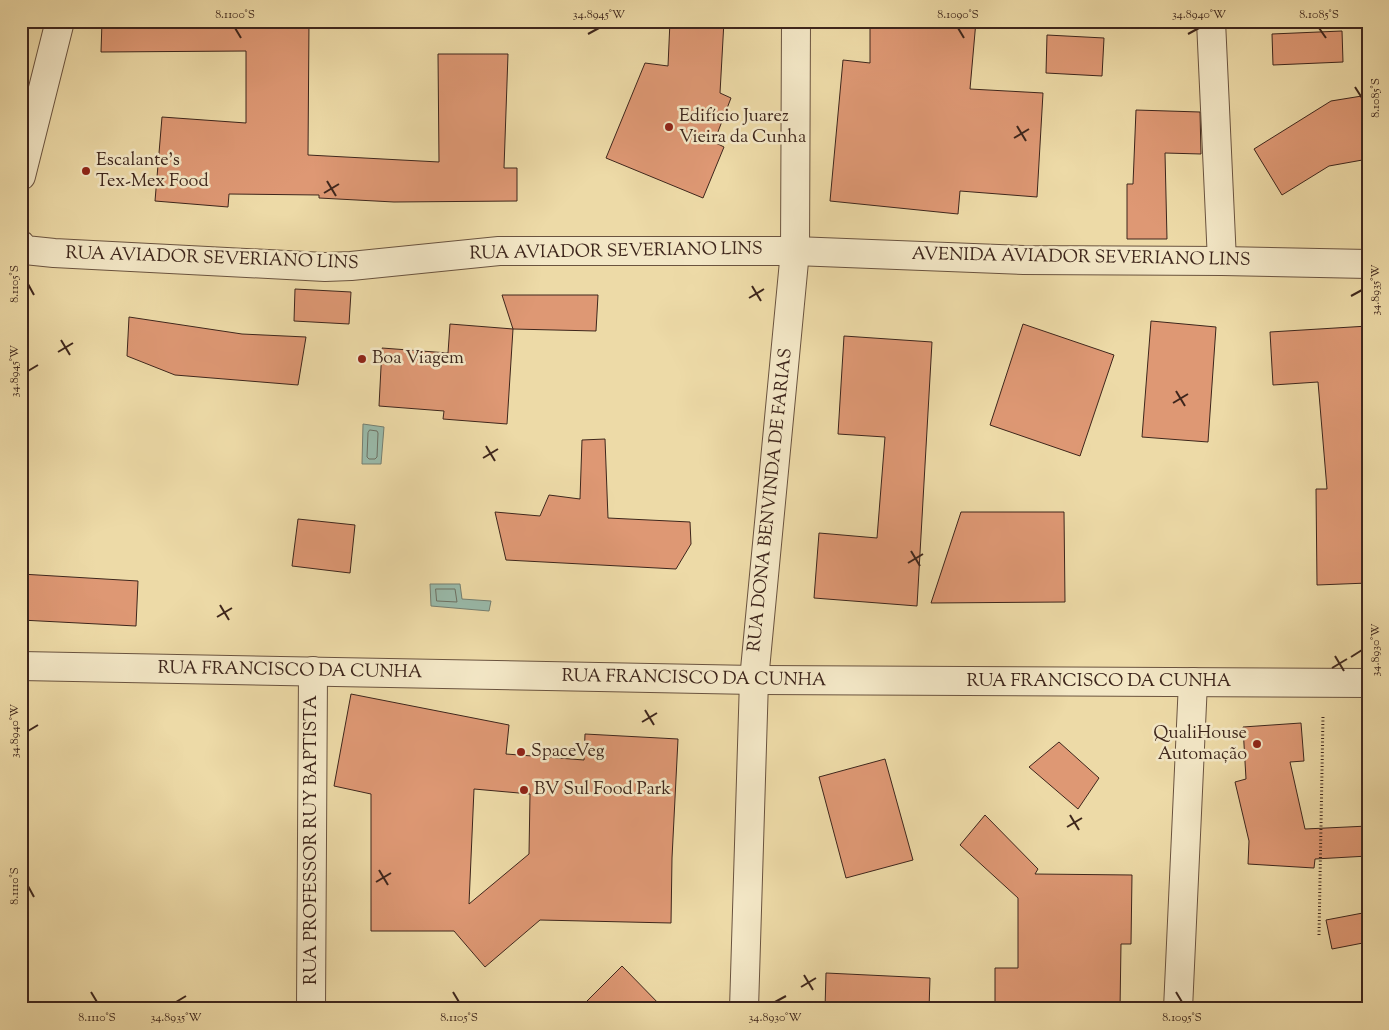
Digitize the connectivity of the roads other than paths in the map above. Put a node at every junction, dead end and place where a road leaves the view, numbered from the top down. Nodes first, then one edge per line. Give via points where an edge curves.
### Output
1 (60, 21) edge
2 (796, 21) edge
3 (1211, 21) edge
4 (21, 176) edge
5 (23, 249) edge
6 (795, 251) junction
7 (1222, 261) junction
8 (1368, 264) edge
9 (21, 666) edge
10 (313, 672) junction
11 (754, 680) junction
12 (1194, 682) junction
13 (1368, 683) edge
14 (311, 1009) edge
15 (744, 1009) edge
16 (1178, 1009) edge

1 - 4 street
2 - 6 street, RUA DONA BENVINDA DE FARIAS
3 - 7 street
5 - 6 street, RUA AVIADOR SEVERIANO LINS via 325,266 499,251
6 - 7 street, AVENIDA AVIADOR SEVERIANO LINS via 1024,260
6 - 11 street, RUA DONA BENVINDA DE FARIAS
7 - 8 street, AVENIDA AVIADOR SEVERIANO LINS
9 - 10 street, RUA FRANCISCO DA CUNHA
10 - 11 street, RUA FRANCISCO DA CUNHA
10 - 14 street, RUA PROFESSOR RUY BAPTISTA
11 - 12 street, RUA FRANCISCO DA CUNHA
11 - 15 street, RUA DONA BENVINDA DE FARIAS
12 - 13 street, RUA FRANCISCO DA CUNHA
12 - 16 street

